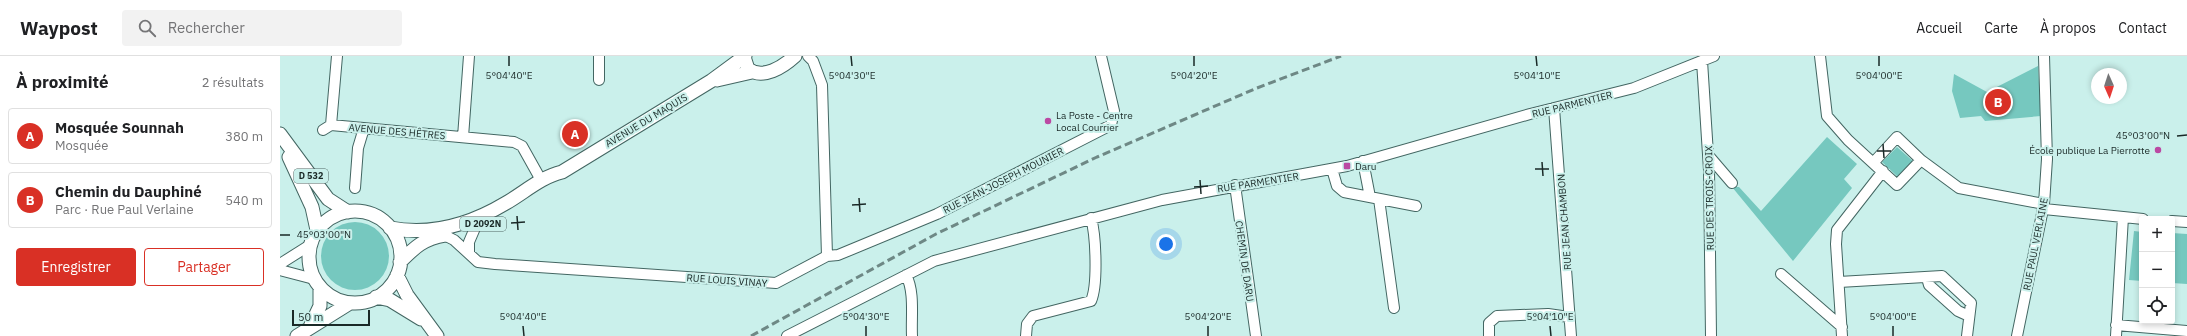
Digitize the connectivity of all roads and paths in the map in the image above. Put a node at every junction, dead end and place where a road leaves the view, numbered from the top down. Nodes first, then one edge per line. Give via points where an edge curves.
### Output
1 (337, 56) edge
2 (469, 56) edge
3 (599, 56) edge
4 (744, 56) edge
5 (795, 56) edge
6 (808, 56) edge
7 (1101, 56) edge
8 (1714, 56) edge
9 (1820, 56) edge
10 (2044, 56) edge
11 (1702, 61) junction
12 (752, 72) junction
13 (599, 80) dead end
14 (710, 81) junction
15 (1554, 108) junction
16 (364, 128) junction
17 (280, 136) edge
18 (463, 137) junction
19 (1708, 155) junction
20 (1921, 160) junction
21 (1363, 161) junction
22 (1873, 162) junction
23 (1332, 170) junction
24 (1883, 171) junction
25 (562, 172) junction
26 (542, 180) junction
27 (1732, 183) dead end
28 (1235, 185) junction
29 (355, 188) dead end
30 (1374, 198) junction
31 (1416, 206) dead end
32 (2044, 207) junction
33 (348, 212) junction
34 (2123, 217) junction
35 (1091, 218) junction
36 (2139, 219) edge
37 (2175, 221) edge
38 (2187, 222) edge
39 (390, 228) junction
40 (475, 228) junction
41 (318, 230) junction
42 (444, 235) junction
43 (310, 245) junction
44 (469, 252) junction
45 (827, 256) junction
46 (280, 264) edge
47 (398, 269) junction
48 (280, 270) edge
49 (1781, 274) dead end
50 (906, 275) junction
51 (1927, 278) junction
52 (1839, 282) junction
53 (317, 283) junction
54 (376, 298) junction
55 (350, 303) junction
56 (1394, 308) dead end
57 (1969, 316) junction
58 (1569, 317) junction
59 (428, 323) junction
60 (2116, 324) junction
61 (2187, 330) edge
62 (1842, 332) edge
63 (2159, 332) edge
64 (303, 333) edge
65 (437, 336) edge
66 (787, 336) edge
67 (912, 336) edge
68 (1026, 336) edge
69 (1256, 336) edge
70 (1489, 336) edge
71 (1572, 336) edge
72 (1711, 336) edge
73 (1967, 336) edge
74 (2017, 336) edge
75 (2116, 336) edge

1 - 16 street, AVENUE DES HÊTRES via 327,127
2 - 18 street
3 - 13 street
4 - 12 main road, AVENUE DU MAQUIS via 748,69
4 - 14 main road, AVENUE DU MAQUIS / D 2092N
5 - 12 main road, AVENUE DU MAQUIS via 768,73
6 - 45 street via 813,61 822,85
7 - 45 street, RUE JEAN-JOSEPH MOUNIER via 1114,111 1111,125 937,214 838,255
8 - 11 street, RUE PARMENTIER
9 - 22 street via 1827,116 1848,140
10 - 32 street, RUE PAUL VERLAINE via 2047,159
11 - 15 street, RUE PARMENTIER via 1634,88
11 - 19 street, RUE DES TROIS-CROIX
12 - 14 main road, AVENUE DU MAQUIS / D 2092N
14 - 25 main road, AVENUE DU MAQUIS / D 2092N
15 - 21 street, RUE PARMENTIER
15 - 58 street, RUE JEAN CHAMBON via 1566,246
16 - 18 street, AVENUE DES HÊTRES
16 - 29 street via 358,148
17 - 33 main road, D 532 via 328,199
17 - 41 main road, D 532 via 312,207
18 - 26 street, AVENUE DES HÊTRES via 514,142 522,146
19 - 27 street
19 - 72 street, RUE DES TROIS-CROIX
20 - 22 street via 1897,137
20 - 24 street via 1898,185
20 - 32 street via 1959,188
21 - 23 street, RUE PARMENTIER
21 - 30 street
22 - 24 street
23 - 28 street, RUE PARMENTIER
23 - 30 street via 1337,186 1344,192
24 - 52 street via 1837,230
25 - 26 main road, AVENUE DU MAQUIS / D 2092N
25 - 40 main road, AVENUE DU MAQUIS / D 2092N via 555,180
26 - 39 main road, AVENUE DU MAQUIS / D 2092N via 472,221 435,230
28 - 35 street, RUE PARMENTIER
28 - 69 street, CHEMIN DE DARU
30 - 31 street
30 - 56 street
32 - 34 street
32 - 74 street, RUE PAUL VERLAINE
33 - 39 main road via 363,211
33 - 41 main road via 331,218
34 - 36 street
34 - 60 street
35 - 50 street, RUE PARMENTIER via 934,261
35 - 68 street via 1096,270 1091,301 1033,316 1027,324
37 - 38 street
39 - 47 main road via 399,244
40 - 42 main road, AVENUE DU MAQUIS / D 2092N
40 - 44 street via 470,237
41 - 43 main road
42 - 44 street, RUE LOUIS VINAY
42 - 47 main road, AVENUE DU MAQUIS / D 2092N via 417,245
43 - 46 street
43 - 53 main road via 309,257
44 - 45 street, RUE LOUIS VINAY via 478,262 495,264 776,284
47 - 54 main road via 392,284
47 - 59 main road via 407,295
48 - 53 street
49 - 62 street
50 - 66 street, RUE PARMENTIER
50 - 67 street via 911,292
51 - 52 street via 1920,276
51 - 57 street via 1929,285 1958,311
51 - 57 street via 1942,276 1972,303
52 - 62 street
53 - 55 main road via 328,295
53 - 64 main road via 320,306 317,315
54 - 55 main road
54 - 59 main road via 390,300
55 - 64 main road
57 - 73 street
58 - 70 street via 1548,314 1497,316 1488,323
58 - 71 street, RUE JEAN CHAMBON
59 - 65 main road
60 - 63 street
60 - 75 street
61 - 63 street

